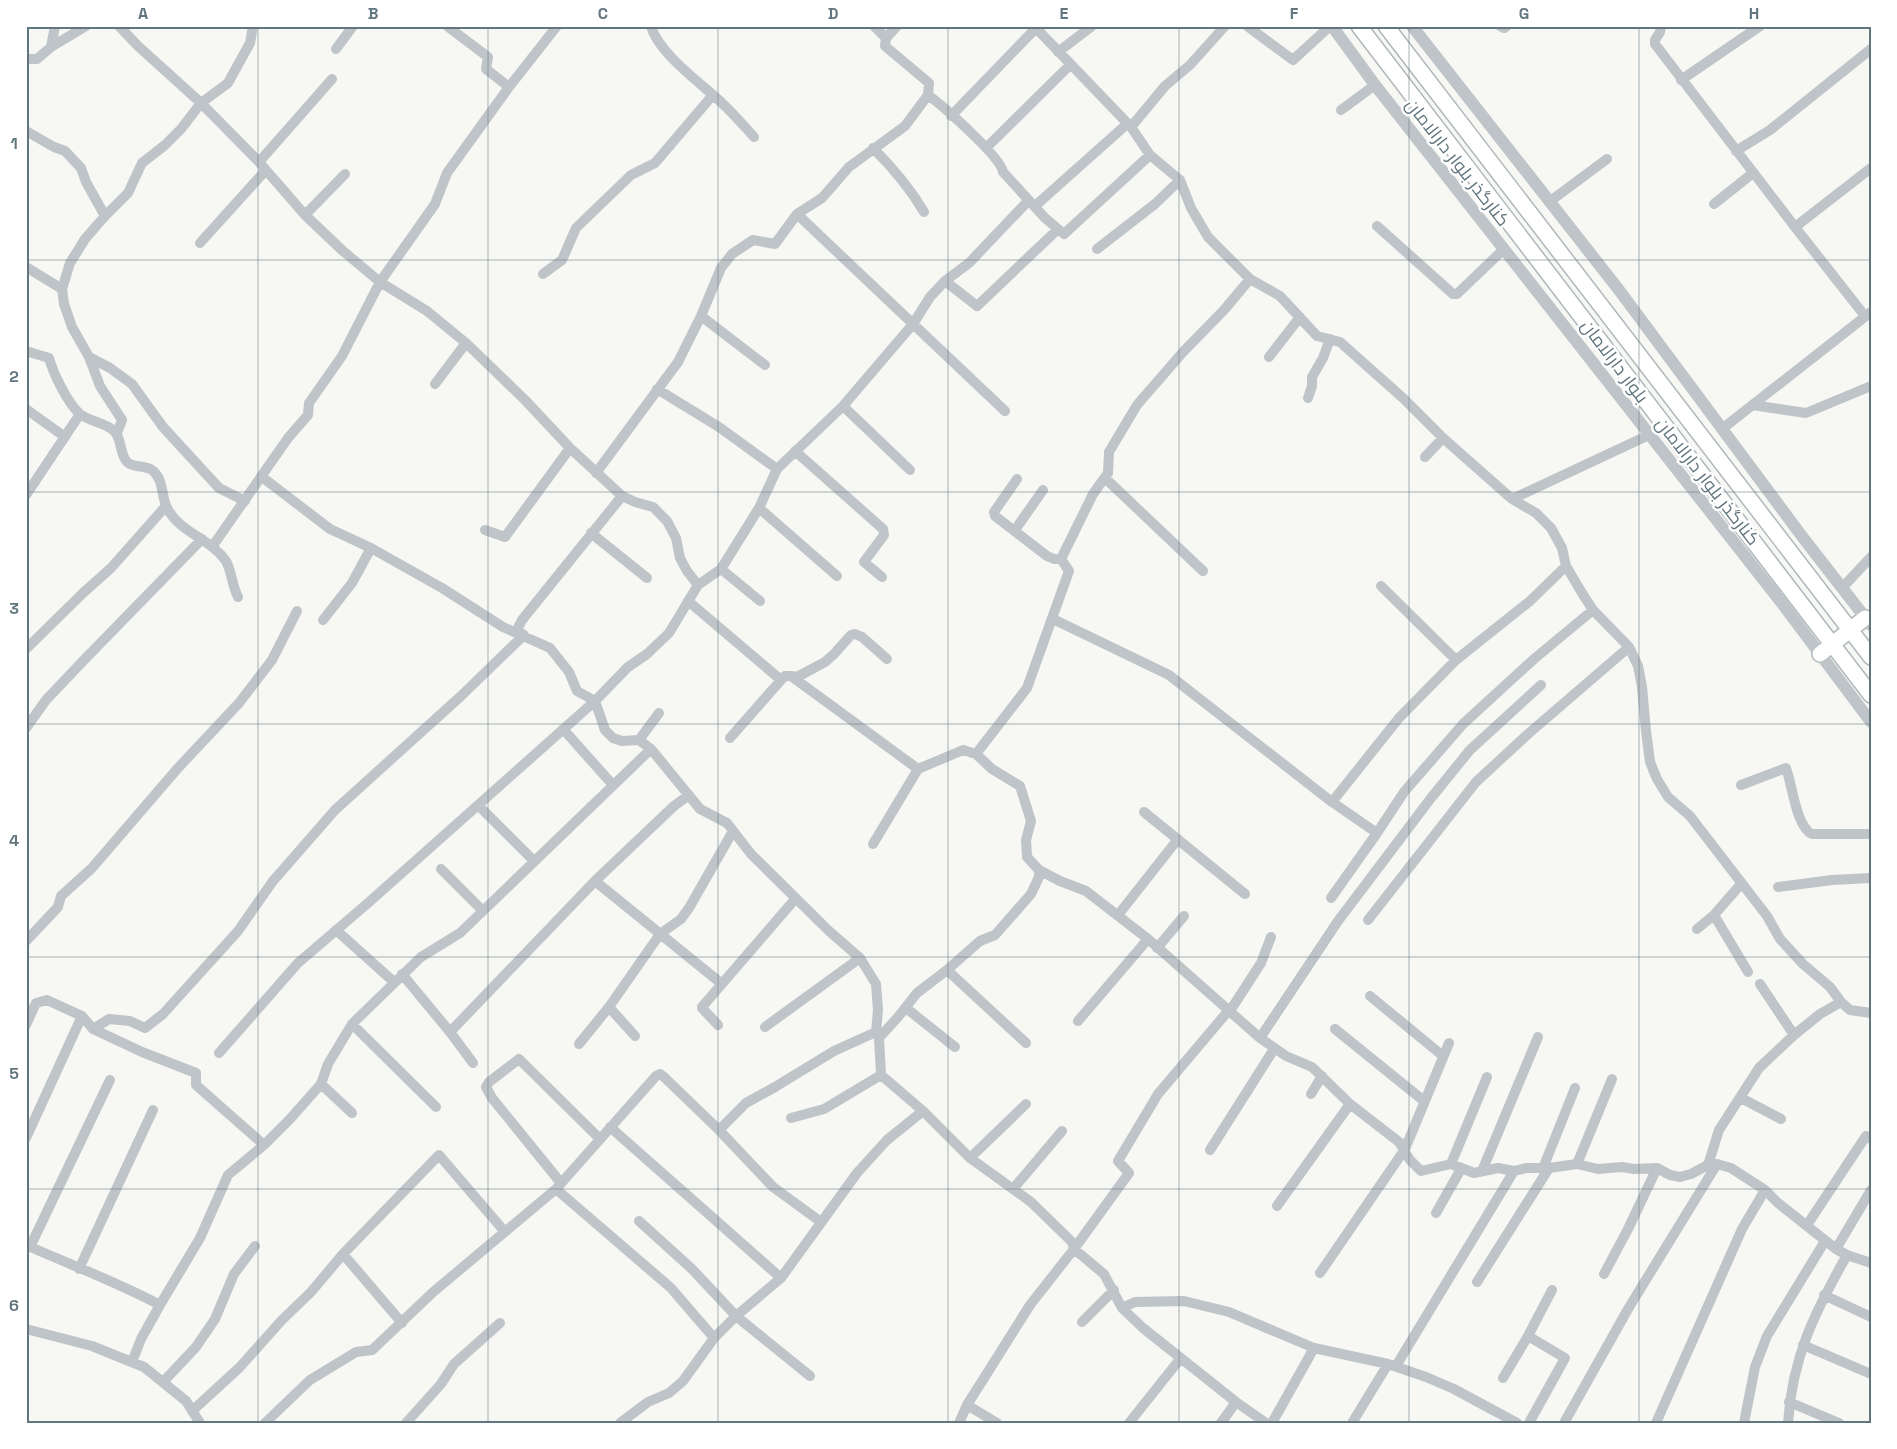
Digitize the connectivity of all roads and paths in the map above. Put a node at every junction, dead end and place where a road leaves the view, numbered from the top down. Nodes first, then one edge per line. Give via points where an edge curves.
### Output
1 (55, 26) edge
2 (86, 26) edge
3 (119, 26) edge
4 (253, 26) edge
5 (353, 26) edge
6 (447, 26) edge
7 (557, 26) edge
8 (651, 26) edge
9 (874, 26) edge
10 (897, 26) edge
11 (1092, 26) edge
12 (1225, 26) edge
13 (1246, 26) edge
14 (1331, 26) edge
15 (1359, 26) edge
16 (1386, 26) edge
17 (1412, 26) edge
18 (1500, 26) edge
19 (1508, 26) edge
20 (1661, 26) edge
21 (1760, 26) edge
22 (1035, 27) edge
23 (886, 38) junction
24 (51, 46) junction
25 (336, 49) dead end
26 (1871, 49) edge
27 (1058, 52) junction
28 (26, 59) edge
29 (1070, 65) junction
30 (332, 79) dead end
31 (1681, 80) junction
32 (1375, 85) junction
33 (509, 87) junction
34 (928, 95) junction
35 (712, 96) junction
36 (201, 103) junction
37 (1340, 110) dead end
38 (951, 116) junction
39 (1129, 125) junction
40 (26, 130) edge
41 (754, 137) dead end
42 (874, 148) junction
43 (986, 148) junction
44 (1736, 151) junction
45 (1150, 154) junction
46 (1607, 159) dead end
47 (262, 166) junction
48 (1871, 168) edge
49 (1753, 173) junction
50 (345, 174) dead end
51 (1180, 180) junction
52 (1549, 202) junction
53 (1032, 203) junction
54 (1714, 204) dead end
55 (924, 212) dead end
56 (305, 214) junction
57 (797, 214) junction
58 (105, 216) junction
59 (1377, 226) dead end
60 (1794, 227) junction
61 (1057, 230) junction
62 (200, 243) dead end
63 (1097, 249) dead end
64 (1504, 249) junction
65 (26, 267) edge
66 (543, 274) dead end
67 (1250, 279) junction
68 (945, 280) junction
69 (380, 282) junction
70 (62, 289) junction
71 (1868, 314) edge
72 (701, 316) junction
73 (1300, 317) junction
74 (913, 324) junction
75 (1330, 339) junction
76 (466, 343) junction
77 (26, 351) edge
78 (89, 357) junction
79 (1269, 357) dead end
80 (766, 365) dead end
81 (435, 384) dead end
82 (1871, 386) edge
83 (657, 389) junction
84 (1308, 398) dead end
85 (843, 406) junction
86 (1752, 406) junction
87 (26, 409) edge
88 (1005, 411) dead end
89 (80, 414) junction
90 (1722, 429) junction
91 (116, 433) junction
92 (1650, 435) junction
93 (65, 437) junction
94 (1444, 438) junction
95 (570, 448) junction
96 (795, 451) junction
97 (1425, 457) dead end
98 (777, 469) junction
99 (910, 470) dead end
100 (596, 473) junction
101 (262, 477) junction
102 (1105, 478) junction
103 (1017, 479) dead end
104 (1043, 490) dead end
105 (26, 495) edge
106 (622, 496) junction
107 (1512, 499) junction
108 (245, 501) junction
109 (166, 506) junction
110 (759, 508) junction
111 (485, 530) dead end
112 (1015, 530) junction
113 (592, 533) junction
114 (202, 539) junction
115 (212, 547) junction
116 (371, 548) junction
117 (1871, 557) edge
118 (1061, 560) junction
119 (1566, 566) junction
120 (721, 570) junction
121 (1203, 571) dead end
122 (837, 576) dead end
123 (882, 577) dead end
124 (647, 578) dead end
125 (698, 585) junction
126 (1381, 586) dead end
127 (1842, 588) junction
128 (238, 597) dead end
129 (688, 601) junction
130 (760, 601) dead end
131 (1593, 610) junction
132 (298, 612) dead end
133 (1052, 619) junction
134 (323, 620) dead end
135 (1868, 622) edge
136 (1851, 630) junction
137 (524, 635) junction
138 (1833, 644) junction
139 (1629, 647) junction
140 (26, 649) edge
141 (1820, 654) junction
142 (1871, 657) edge
143 (887, 659) dead end
144 (1456, 660) junction
145 (786, 678) junction
146 (1541, 685) dead end
147 (1871, 695) edge
148 (595, 701) junction
149 (659, 713) dead end
150 (1871, 722) edge
151 (26, 728) edge
152 (563, 729) junction
153 (730, 738) dead end
154 (639, 740) junction
155 (651, 749) junction
156 (976, 754) junction
157 (918, 769) junction
158 (613, 785) junction
159 (1741, 785) dead end
160 (689, 795) junction
161 (1332, 802) junction
162 (478, 805) junction
163 (1144, 812) dead end
164 (733, 831) junction
165 (1377, 833) junction
166 (1871, 834) edge
167 (1178, 839) junction
168 (873, 844) dead end
169 (534, 861) junction
170 (441, 870) dead end
171 (1039, 870) junction
172 (1871, 878) edge
173 (595, 881) junction
174 (1741, 884) junction
175 (1778, 887) dead end
176 (1244, 894) dead end
177 (796, 898) junction
178 (1331, 898) dead end
179 (483, 911) junction
180 (1118, 915) junction
181 (1714, 915) junction
182 (1184, 916) dead end
183 (1368, 920) dead end
184 (1698, 929) dead end
185 (336, 930) junction
186 (660, 934) junction
187 (1271, 938) dead end
188 (1148, 939) junction
189 (26, 941) edge
190 (1157, 948) junction
191 (860, 958) junction
192 (947, 970) junction
193 (1748, 972) dead end
194 (402, 974) junction
195 (394, 982) junction
196 (722, 984) junction
197 (1760, 984) dead end
198 (1370, 996) dead end
199 (1841, 1002) junction
200 (609, 1007) junction
201 (906, 1008) junction
202 (1230, 1010) junction
203 (1871, 1013) edge
204 (82, 1016) junction
205 (1078, 1021) dead end
206 (26, 1024) edge
207 (352, 1024) junction
208 (718, 1025) dead end
209 (765, 1027) dead end
210 (93, 1029) junction
211 (1335, 1029) dead end
212 (450, 1032) junction
213 (878, 1035) junction
214 (1794, 1035) junction
215 (635, 1036) dead end
216 (1538, 1037) dead end
217 (1260, 1038) junction
218 (1026, 1043) dead end
219 (1448, 1043) dead end
220 (579, 1044) dead end
221 (955, 1047) dead end
222 (1274, 1049) junction
223 (219, 1053) dead end
224 (1443, 1056) junction
225 (473, 1063) dead end
226 (881, 1075) junction
227 (1322, 1076) junction
228 (1487, 1077) dead end
229 (1612, 1079) dead end
230 (110, 1080) dead end
231 (321, 1084) junction
232 (1575, 1088) dead end
233 (1311, 1094) dead end
234 (1741, 1098) junction
235 (1424, 1101) junction
236 (1026, 1104) dead end
237 (1350, 1104) junction
238 (436, 1107) dead end
239 (153, 1110) dead end
240 (923, 1111) junction
241 (352, 1113) dead end
242 (791, 1118) dead end
243 (1781, 1119) dead end
244 (610, 1127) junction
245 (719, 1130) junction
246 (1062, 1131) dead end
247 (26, 1138) edge
248 (599, 1138) junction
249 (1871, 1139) edge
250 (264, 1145) junction
251 (1405, 1149) junction
252 (1210, 1150) dead end
253 (970, 1158) junction
254 (1577, 1164) junction
255 (1713, 1164) junction
256 (1456, 1167) junction
257 (1546, 1168) junction
258 (1657, 1168) junction
259 (1482, 1171) junction
260 (1514, 1171) junction
261 (558, 1186) junction
262 (1012, 1189) junction
263 (1765, 1190) junction
264 (1871, 1190) edge
265 (1278, 1206) dead end
266 (1436, 1213) dead end
267 (639, 1221) dead end
268 (821, 1222) junction
269 (1807, 1225) junction
270 (505, 1232) junction
271 (1825, 1241) junction
272 (28, 1246) edge
273 (255, 1246) dead end
274 (1074, 1249) junction
275 (1836, 1249) junction
276 (343, 1254) junction
277 (1847, 1255) junction
278 (1871, 1263) edge
279 (79, 1269) junction
280 (1320, 1273) dead end
281 (1604, 1274) dead end
282 (781, 1278) junction
283 (1477, 1282) dead end
284 (1114, 1290) junction
285 (1552, 1290) dead end
286 (1824, 1295) junction
287 (160, 1305) junction
288 (1122, 1308) junction
289 (736, 1316) junction
290 (1871, 1316) edge
291 (402, 1322) junction
292 (1082, 1322) dead end
293 (500, 1323) dead end
294 (26, 1329) edge
295 (1528, 1336) junction
296 (714, 1338) junction
297 (1803, 1345) junction
298 (1314, 1348) junction
299 (1180, 1360) junction
300 (132, 1362) junction
301 (1392, 1365) junction
302 (1871, 1374) edge
303 (810, 1376) dead end
304 (1503, 1378) dead end
305 (163, 1382) junction
306 (1236, 1402) junction
307 (1789, 1402) junction
308 (967, 1405) junction
309 (192, 1411) junction
310 (200, 1423) edge
311 (265, 1423) edge
312 (406, 1423) edge
313 (620, 1423) edge
314 (960, 1423) edge
315 (996, 1423) edge
316 (1129, 1423) edge
317 (1221, 1423) edge
318 (1266, 1423) edge
319 (1272, 1423) edge
320 (1352, 1423) edge
321 (1517, 1423) edge
322 (1529, 1423) edge
323 (1564, 1423) edge
324 (1656, 1423) edge
325 (1744, 1423) edge
326 (1788, 1423) edge
327 (1839, 1423) edge

1 - 24 street
2 - 24 street
3 - 36 street
4 - 36 street via 250,43 228,83
5 - 25 street
6 - 33 street via 488,57 486,69
7 - 33 street
8 - 35 street via 672,57
9 - 23 street
10 - 23 street
11 - 27 street
12 - 39 street
13 - 14 street via 1293,60
14 - 32 street, کنارگذر بلوار دارالامان
15 - 138 main road, بلوار دارالامان
16 - 136 main road, بلوار دارالامان
17 - 52 street
18 - 19 street
20 - 31 street via 1654,42
21 - 31 street
22 - 27 street
22 - 38 street
23 - 34 street via 885,46 930,83
24 - 28 street via 37,59
26 - 44 street via 1770,130
27 - 29 street
29 - 39 street
29 - 43 street
30 - 47 street
31 - 44 street
32 - 37 street
32 - 64 street, کنارگذر بلوار دارالامان
33 - 69 street via 447,173 435,204
34 - 38 street
34 - 42 street via 905,126
35 - 41 street via 721,101
35 - 66 street via 655,163 631,175 576,228 562,260
36 - 47 street
36 - 58 street via 181,129 142,163 128,193
38 - 43 street
39 - 45 street
39 - 53 street
40 - 58 street via 65,151 81,168
42 - 55 street via 894,168
42 - 57 street via 849,167 822,198
43 - 53 street
44 - 49 street
45 - 51 street
45 - 61 street via 1064,234
46 - 52 street
47 - 56 street
47 - 62 street
48 - 60 street
49 - 54 street
49 - 60 street
50 - 56 street
51 - 63 street via 1156,204
51 - 67 street via 1208,237
52 - 90 street
53 - 61 street
53 - 68 street via 969,263
56 - 69 street
57 - 72 street via 775,244 753,240 732,254 721,268
57 - 74 street
58 - 70 street via 70,263
59 - 64 street via 1453,294
60 - 71 street
61 - 68 street via 977,306
64 - 92 street, کنارگذر بلوار دارالامان
65 - 70 street
67 - 73 street via 1280,296
67 - 102 street via 1138,405 1109,452
68 - 74 street
69 - 76 street via 427,311
69 - 101 street via 342,356 309,403 308,415
70 - 78 street via 72,327
71 - 86 street
72 - 80 street
72 - 83 street via 678,362
73 - 75 street via 1317,336
73 - 79 street
74 - 85 street
74 - 88 street
75 - 84 street via 1312,377
75 - 94 street via 1340,342
76 - 81 street
76 - 95 street
77 - 89 street via 49,358 52,371
78 - 91 street via 100,386 122,420
78 - 108 street via 132,384 163,427 219,488
82 - 86 street via 1806,413
83 - 98 street via 719,427
83 - 100 street
85 - 96 street
85 - 99 street
86 - 90 street
87 - 93 street
89 - 91 street via 110,427
89 - 93 street
90 - 127 street
91 - 109 street via 122,456 129,464 151,470 159,479
92 - 107 street
92 - 141 street, کنارگذر بلوار دارالامان
93 - 105 street
94 - 97 street
94 - 107 street
95 - 100 street
95 - 111 street via 504,537
96 - 98 street
96 - 123 street via 883,530 884,535 864,562
98 - 110 street
100 - 106 street
101 - 108 street
101 - 116 street via 330,529
102 - 118 street via 1093,494
102 - 121 street
103 - 112 street via 994,514
104 - 112 street
106 - 113 street
106 - 125 street via 652,507 667,521 676,538 680,558
107 - 119 street via 1551,528 1562,548
108 - 115 street
109 - 114 street via 179,525
109 - 140 street via 111,568
110 - 120 street
110 - 122 street
112 - 118 street via 1047,556
113 - 124 street
113 - 137 street via 522,620 517,630
114 - 115 street
114 - 151 street via 46,700
115 - 128 street via 226,562
116 - 134 street via 352,583
116 - 137 street via 503,626
117 - 127 street
118 - 133 street via 1069,571
119 - 131 street
119 - 144 street via 1530,601
120 - 125 street
120 - 130 street
125 - 129 street
126 - 144 street
127 - 135 street
129 - 145 street
129 - 148 street via 669,633 628,667
131 - 139 street
131 - 165 street via 1463,724 1404,792
132 - 189 street via 272,660 239,703 92,868 61,896 58,907
133 - 156 street via 1026,688
133 - 161 street via 1169,675
135 - 136 main road
136 - 138 main road
136 - 142 main road, بلوار دارالامان
137 - 148 street via 550,648 570,672 577,691
137 - 210 street via 335,810 273,881 238,931 163,1014 145,1028 130,1021 109,1019
138 - 141 main road
138 - 147 main road, بلوار دارالامان
139 - 174 street via 1638,666 1650,762 1657,779 1668,797 1690,816
139 - 183 street via 1476,782
141 - 150 street, کنارگذر بلوار دارالامان
143 - 145 street via 854,634 825,662 797,677
144 - 161 street via 1399,718
145 - 153 street
145 - 157 street
146 - 217 street via 1470,750 1431,798 1338,921
148 - 152 street
148 - 154 street via 605,730 613,738
149 - 154 street
152 - 158 street
152 - 162 street
154 - 155 street
155 - 158 street
155 - 160 street
156 - 157 street via 963,750
156 - 171 street via 992,769 1020,786 1031,821 1026,840 1027,857
157 - 168 street
158 - 169 street
159 - 166 street via 1786,768 1797,812 1808,832
160 - 164 street via 700,809 727,823
160 - 173 street
161 - 165 street
162 - 169 street
162 - 185 street
163 - 167 street
164 - 177 street via 751,854
164 - 186 street via 689,908 681,919
165 - 178 street
167 - 176 street
167 - 180 street
169 - 179 street
170 - 179 street
171 - 180 street via 1086,890
171 - 192 street via 1039,878 1031,894 995,935 980,941
172 - 175 street
173 - 186 street
173 - 212 street
174 - 181 street
174 - 199 street via 1767,916 1780,939 1830,987
177 - 191 street
177 - 196 street
179 - 194 street via 460,934 421,957
180 - 188 street
181 - 184 street
181 - 193 street
182 - 190 street
185 - 195 street
185 - 223 street via 298,963
186 - 196 street
186 - 200 street
187 - 202 street via 1261,963
188 - 190 street
188 - 205 street
190 - 202 street
191 - 209 street
191 - 213 street via 876,984
192 - 201 street via 917,993
192 - 218 street
194 - 195 street
194 - 212 street
195 - 207 street
196 - 208 street via 702,1006
197 - 214 street
198 - 224 street
199 - 203 street via 1850,1010
199 - 214 street
200 - 215 street
200 - 220 street
201 - 213 street
201 - 221 street
202 - 217 street
202 - 274 street via 1152,1102 1118,1160 1129,1173
204 - 206 street via 47,1000 36,1003
204 - 210 street
204 - 247 street
207 - 231 street via 328,1064
207 - 238 street
210 - 250 street via 196,1073 196,1084
211 - 235 street
212 - 225 street
213 - 226 street
213 - 245 street via 834,1050 746,1103
214 - 234 street via 1759,1068
216 - 259 street
217 - 222 street
219 - 224 street
222 - 227 street via 1312,1067
222 - 252 street
224 - 235 street
226 - 240 street
226 - 242 street via 824,1109
227 - 233 street
227 - 237 street
228 - 256 street
229 - 254 street
230 - 272 street
231 - 241 street
231 - 250 street
232 - 257 street
234 - 243 street
234 - 255 street via 1719,1130
235 - 251 street
236 - 253 street
237 - 251 street
237 - 265 street
239 - 279 street
240 - 253 street
240 - 268 street via 887,1140 857,1173
244 - 245 street via 660,1074
244 - 248 street
244 - 282 street
245 - 268 street via 773,1187
246 - 262 street
248 - 261 street
248 - 261 street via 520,1059 489,1082 486,1087 492,1098
249 - 269 street via 1866,1136
250 - 287 street via 228,1175 200,1238
251 - 256 street via 1410,1160 1422,1171
251 - 280 street
253 - 262 street
254 - 257 street
254 - 258 street via 1598,1169
255 - 258 street via 1680,1176
255 - 263 street via 1731,1168
255 - 323 street
256 - 259 street via 1474,1173
256 - 266 street
257 - 260 street
257 - 283 street
258 - 281 street
259 - 260 street via 1498,1168
260 - 301 street
261 - 270 street
261 - 296 street via 671,1288
262 - 274 street via 1031,1202 1072,1242
263 - 269 street
263 - 324 street via 1742,1229
264 - 275 street
267 - 289 street via 692,1269
268 - 282 street
269 - 271 street
270 - 276 street via 439,1155
270 - 291 street via 432,1292
271 - 275 street
271 - 325 street via 1767,1336 1755,1367
272 - 279 street
273 - 305 street via 234,1274 215,1319 196,1347
274 - 284 street via 1104,1274
274 - 308 street via 1030,1306
275 - 277 street
276 - 291 street
276 - 309 street via 239,1368
277 - 278 street
277 - 286 street
279 - 287 street
282 - 289 street
284 - 288 street
284 - 292 street
285 - 295 street
286 - 290 street
286 - 297 street
287 - 300 street
288 - 298 street via 1135,1302 1184,1301 1229,1312
288 - 299 street
289 - 296 street
289 - 303 street
291 - 311 street via 372,1350 356,1352 310,1380
293 - 312 street via 454,1364
294 - 300 street via 92,1346
295 - 304 street
295 - 322 street via 1565,1358
296 - 313 street via 683,1382
297 - 302 street
297 - 307 street
298 - 301 street
298 - 319 street
299 - 306 street
299 - 316 street
300 - 305 street
301 - 320 street
301 - 321 street via 1454,1389
305 - 309 street via 186,1401
306 - 317 street
306 - 318 street
307 - 326 street
307 - 327 street
308 - 314 street
308 - 315 street
309 - 310 street

